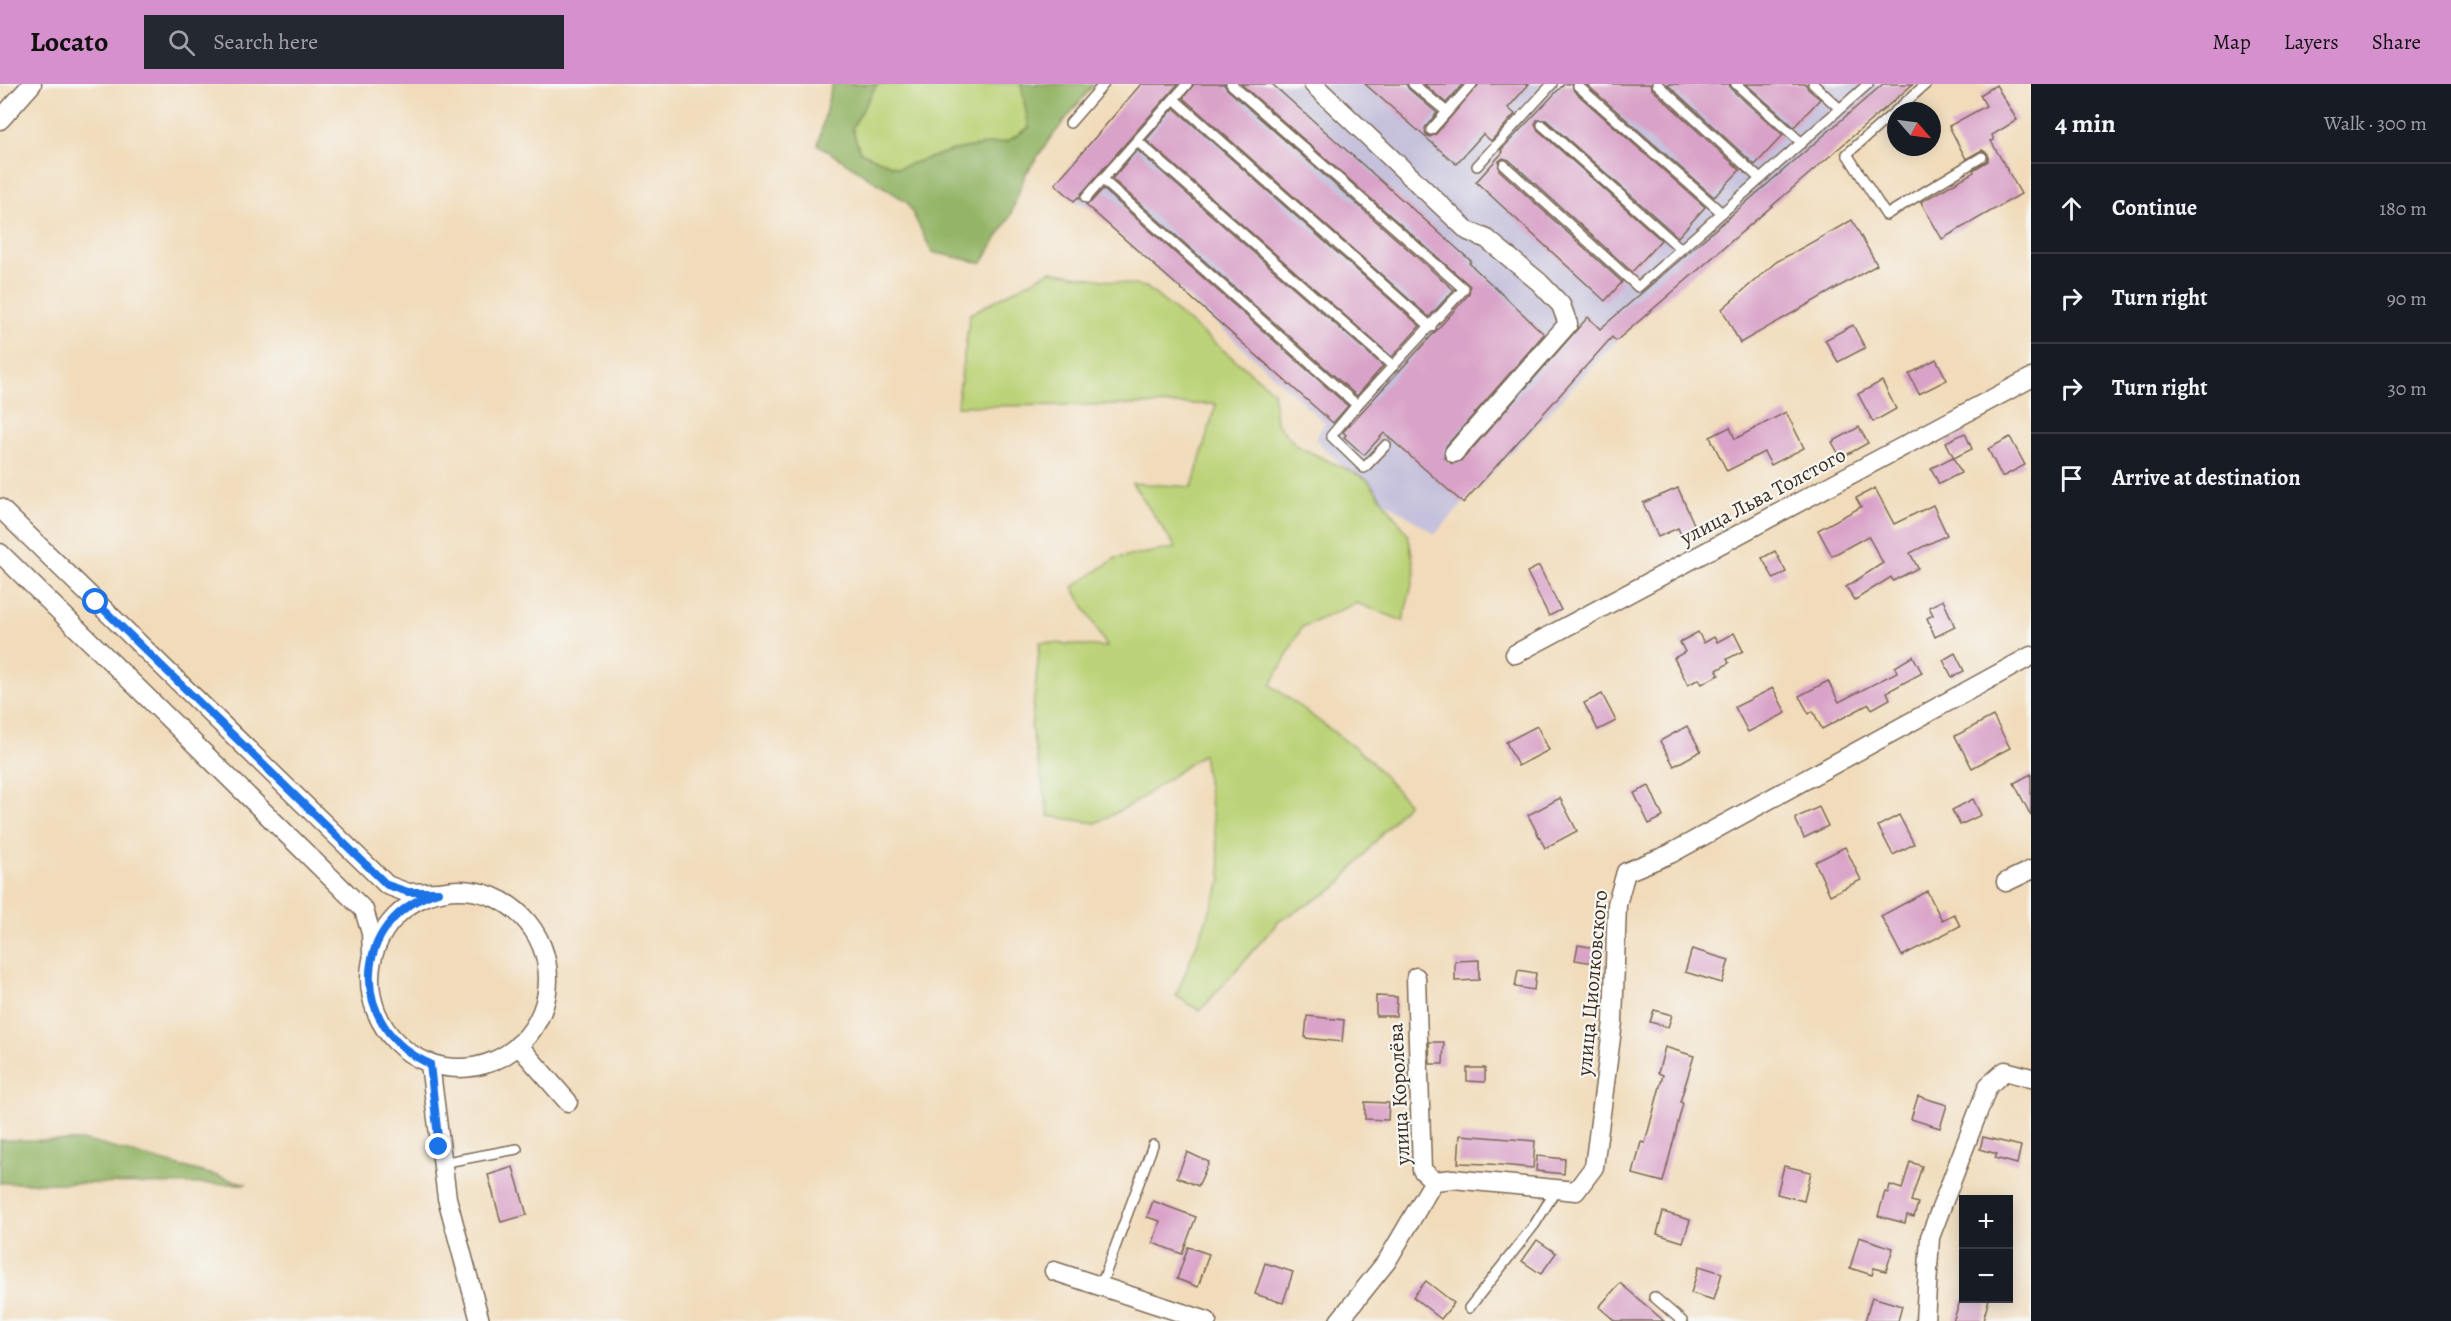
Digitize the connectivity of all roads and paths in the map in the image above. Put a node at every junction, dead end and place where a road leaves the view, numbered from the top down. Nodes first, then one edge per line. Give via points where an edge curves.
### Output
1 (32, 84) edge
2 (1104, 84) edge
3 (1187, 84) edge
4 (1231, 84) edge
5 (1312, 84) edge
6 (1413, 84) edge
7 (1472, 84) edge
8 (1552, 84) edge
9 (1657, 84) edge
10 (1736, 84) edge
11 (1813, 84) edge
12 (1868, 84) edge
13 (1926, 84) edge
14 (1578, 86) dead end
15 (1174, 99) junction
16 (1839, 108) junction
17 (1447, 112) junction
18 (0, 120) edge
19 (1070, 123) dead end
20 (1542, 125) dead end
21 (1431, 130) dead end
22 (1137, 141) junction
23 (1802, 143) junction
24 (1982, 157) dead end
25 (1504, 165) dead end
26 (1477, 166) dead end
27 (1760, 179) junction
28 (1103, 180) junction
29 (1086, 198) dead end
30 (1722, 213) junction
31 (1681, 249) junction
32 (1431, 327) junction
33 (1393, 366) junction
34 (2031, 378) edge
35 (1357, 405) junction
36 (1386, 445) dead end
37 (1454, 453) dead end
38 (0, 508) edge
39 (0, 553) edge
40 (1515, 654) dead end
41 (2031, 656) edge
42 (2031, 870) edge
43 (2006, 882) dead end
44 (438, 892) junction
45 (372, 958) junction
46 (1416, 977) dead end
47 (518, 1045) junction
48 (430, 1064) junction
49 (2031, 1078) edge
50 (567, 1102) dead end
51 (1153, 1144) dead end
52 (517, 1149) dead end
53 (441, 1163) junction
54 (1434, 1181) junction
55 (1556, 1190) junction
56 (1054, 1271) dead end
57 (1100, 1288) junction
58 (1654, 1297) dead end
59 (1469, 1308) dead end
60 (480, 1321) edge
61 (1207, 1321) edge
62 (1339, 1321) edge
63 (1682, 1321) edge
64 (1925, 1321) edge

1 - 18 street
2 - 19 lane
3 - 15 lane
4 - 32 lane via 1464,289
5 - 37 street via 1468,231 1487,238 1505,252 1562,305 1568,324
6 - 17 lane
7 - 17 lane
8 - 26 lane
9 - 27 lane
10 - 23 lane
11 - 16 lane
12 - 16 lane
13 - 24 lane via 1847,154 1886,215
14 - 30 lane
15 - 22 lane
15 - 32 lane
16 - 23 lane
17 - 21 lane
20 - 31 lane
22 - 28 lane
22 - 33 lane
23 - 27 lane
25 - 31 lane via 1638,287
27 - 30 lane
28 - 29 lane
28 - 35 lane
30 - 31 lane
32 - 33 lane
33 - 35 lane
34 - 40 street, улица Льва Толстого
35 - 36 lane via 1331,436 1364,468
38 - 44 street via 387,885 408,892
39 - 45 street via 364,910 371,933
41 - 55 street, улица Циолковского via 1670,854 1626,872 1617,904 1613,1022 1594,1167 1576,1191
42 - 43 street
44 - 45 street via 412,902 396,916 382,932
44 - 47 street via 455,889 488,894 517,911 538,937 548,969 545,1003 530,1033
45 - 48 street via 370,991 381,1022 402,1048
46 - 54 street, улица Королёва via 1422,1170
47 - 48 street via 492,1062 477,1066
47 - 50 street
48 - 53 street
49 - 64 street via 2005,1071 1988,1086 1930,1237
51 - 57 lane
52 - 53 lane
53 - 60 street
54 - 55 street, улица Циолковского via 1453,1179
54 - 62 street, улица Королёва via 1387,1261
55 - 59 lane via 1535,1224
56 - 57 street
57 - 61 street
58 - 63 lane

